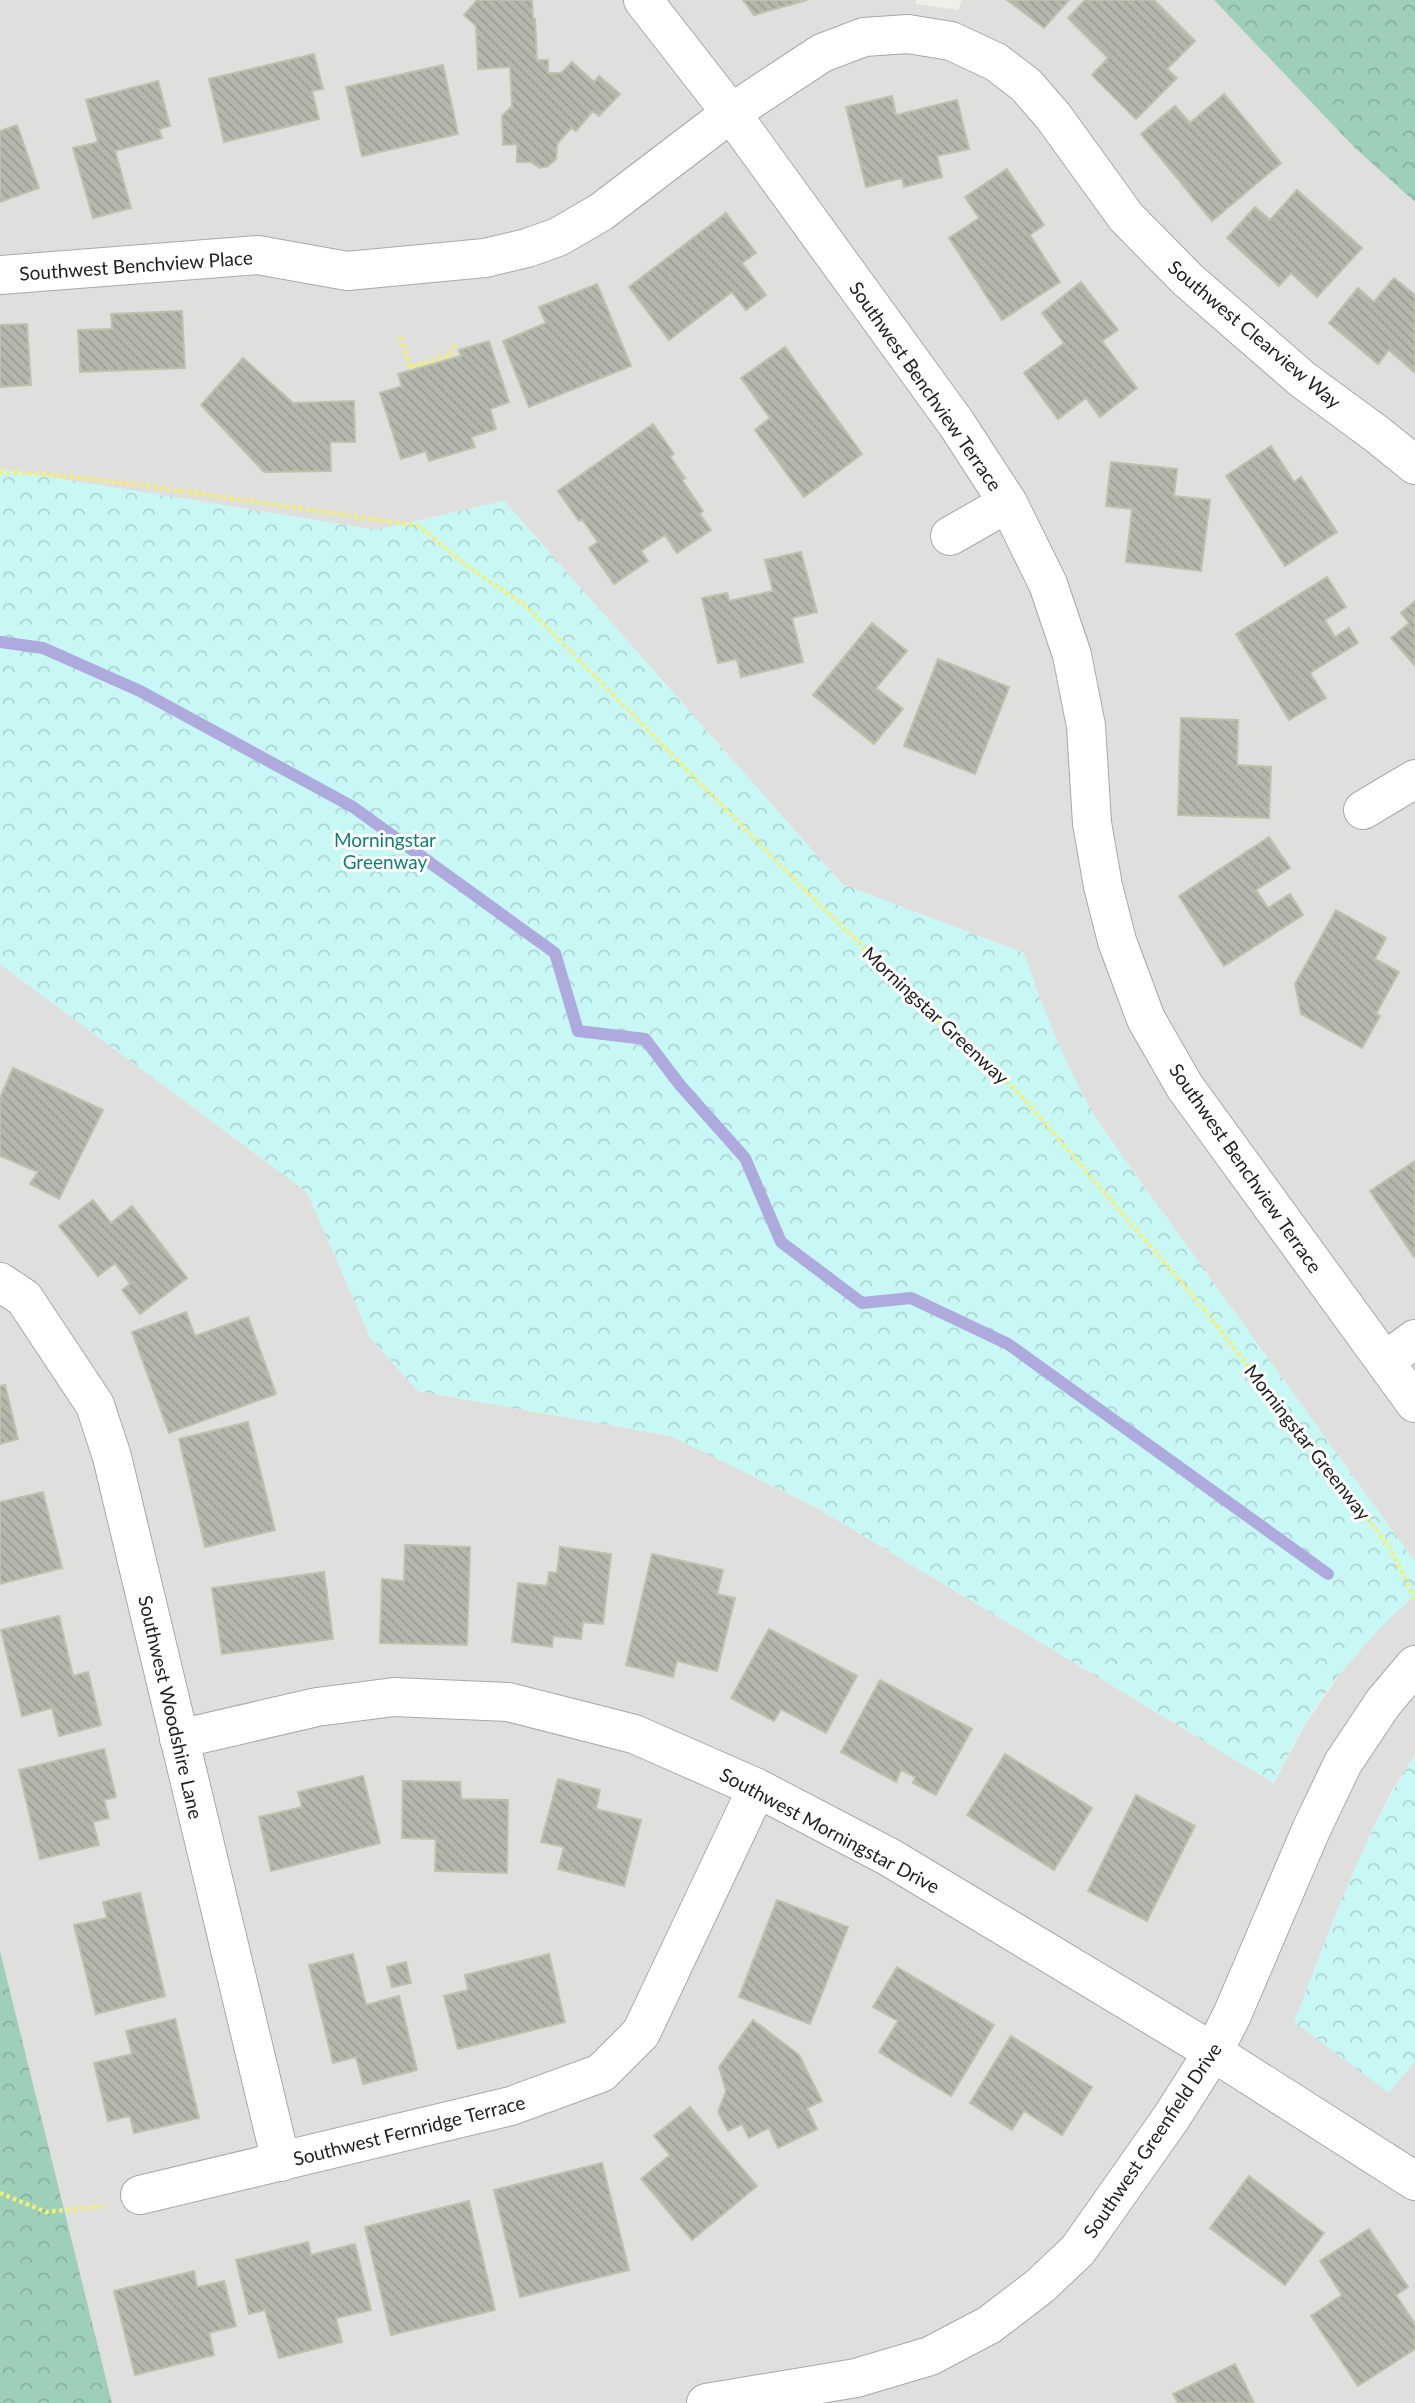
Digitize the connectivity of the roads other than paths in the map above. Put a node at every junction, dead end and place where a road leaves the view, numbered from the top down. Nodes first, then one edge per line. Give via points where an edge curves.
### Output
1 (643, 0) edge
2 (730, 113) junction
3 (0, 275) edge
4 (1415, 465) edge
5 (1008, 503) junction
6 (950, 536) dead end
7 (1415, 779) edge
8 (1363, 810) dead end
9 (0, 1282) edge
10 (1400, 1350) edge
11 (1415, 1403) edge
12 (1415, 1665) edge
13 (179, 1739) junction
14 (757, 1788) junction
15 (1213, 2052) junction
16 (281, 2162) junction
17 (1415, 2181) edge
18 (140, 2196) road end
19 (706, 2403) edge

1 - 2 street, Southwest Benchview Terrace
2 - 3 street, Southwest Benchview Place via 601,212 558,237 485,258 347,271 258,255
2 - 4 street, Southwest Clearview Way via 822,53 864,37 908,34 951,41 996,62 1026,85 1126,217 1188,281 1302,379
2 - 5 street, Southwest Benchview Terrace via 956,423
5 - 6 street
5 - 10 street, Southwest Benchview Terrace via 1048,584 1072,655 1086,726 1092,823 1103,886 1117,942 1146,1019 1185,1087
7 - 8 street
9 - 13 street, Southwest Woodshire Lane via 24,1298 95,1405
10 - 11 street, Southwest Benchview Terrace
12 - 15 street, Southwest Greenfield Drive via 1382,1703 1343,1763
13 - 14 street, Southwest Morningstar Drive via 317,1707 394,1697 508,1702 634,1734
13 - 16 street, Southwest Woodshire Lane
14 - 15 street, Southwest Morningstar Drive via 889,1857
14 - 16 street, Southwest Fernridge Terrace via 641,2033 601,2073 511,2106
15 - 17 street, Southwest Morningstar Drive
15 - 19 street, Southwest Greenfield Drive via 1078,2250 989,2325 930,2356 856,2378
16 - 18 street, Southwest Fernridge Terrace

